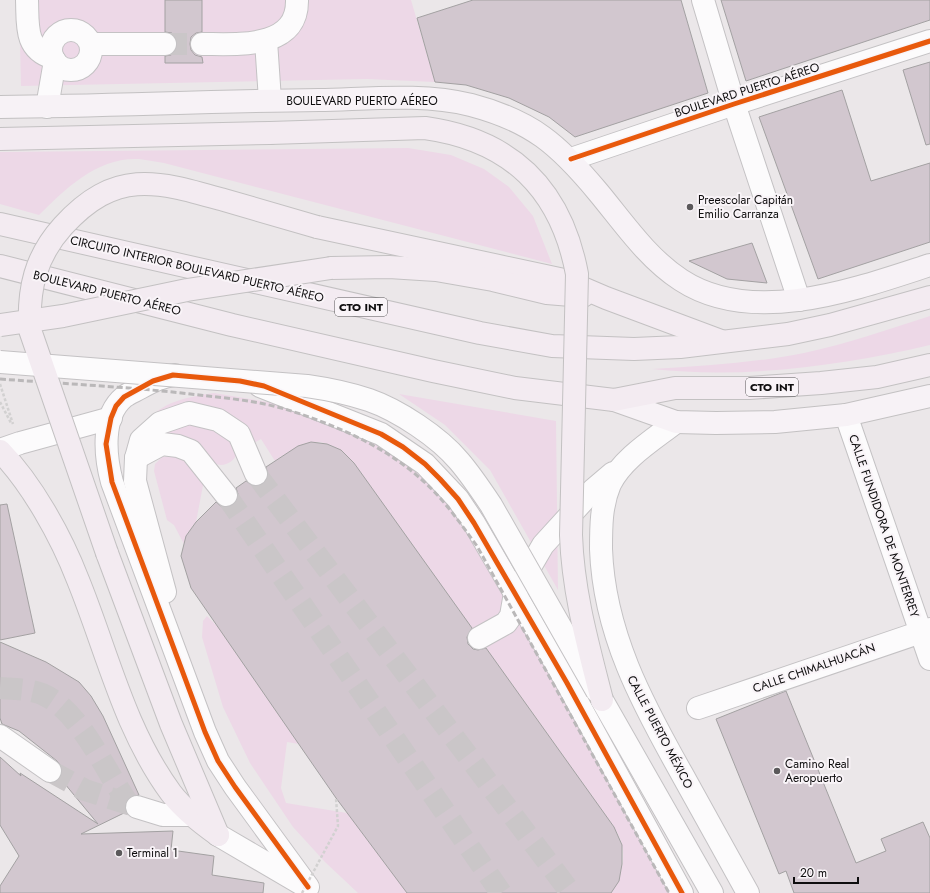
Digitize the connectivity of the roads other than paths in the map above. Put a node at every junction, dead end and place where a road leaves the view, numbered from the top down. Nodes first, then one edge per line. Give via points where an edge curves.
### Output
1 (28, 0) edge
2 (297, 0) edge
3 (703, 0) edge
4 (62, 32) junction
5 (266, 41) junction
6 (930, 41) edge
7 (91, 44) junction
8 (165, 44) tunnel mouth
9 (202, 44) tunnel mouth
10 (54, 60) junction
11 (270, 100) junction
12 (734, 104) junction
13 (0, 107) edge
14 (47, 107) junction
15 (0, 139) edge
16 (571, 160) junction
17 (0, 224) edge
18 (930, 265) edge
19 (0, 266) edge
20 (930, 297) edge
21 (606, 298) junction
22 (799, 300) junction
23 (0, 325) edge
24 (726, 342) junction
25 (0, 362) edge
26 (930, 365) edge
27 (930, 396) edge
28 (614, 400) junction
29 (846, 415) junction
30 (111, 418) junction
31 (676, 422) junction
32 (0, 450) edge
33 (136, 458) junction
34 (626, 462) junction
35 (256, 474) tunnel mouth
36 (226, 495) tunnel mouth
37 (515, 592) junction
38 (925, 630) edge
39 (479, 638) dead end
40 (174, 648) junction
41 (930, 659) edge
42 (602, 700) junction
43 (698, 708) dead end
44 (0, 736) edge
45 (50, 770) tunnel mouth
46 (136, 807) tunnel mouth
47 (192, 815) junction
48 (218, 835) junction
49 (309, 891) edge
50 (682, 893) edge
51 (712, 893) edge
52 (748, 893) edge

1 - 4 street via 45,29
1 - 10 street via 28,31 35,49
2 - 5 street via 297,10 292,22 282,32
3 - 12 street
4 - 7 street via 79,31
4 - 10 street via 52,43
5 - 9 street via 248,44
5 - 11 street
6 - 12 street, BOULEVARD PUERTO AÉREO
7 - 8 street
7 - 10 street via 88,60 76,70 60,67
10 - 14 street
11 - 14 main road, BOULEVARD PUERTO AÉREO
11 - 16 main road, BOULEVARD PUERTO AÉREO via 419,99 467,104 489,110 532,129
12 - 16 street, BOULEVARD PUERTO AÉREO
12 - 22 street
13 - 14 main road, BOULEVARD PUERTO AÉREO
15 - 42 highway, bridge via 425,128 449,131 481,143 519,165 551,202 569,240 577,274 572,566 576,596
16 - 22 main road via 644,247 680,280 699,290 742,302
17 - 24 highway, CIRCUITO INTERIOR BOULEVARD PUERTO AÉREO / CTO INT via 472,332 552,346 634,349
18 - 22 main road via 861,286
19 - 28 highway, BOULEVARD PUERTO AÉREO / CTO INT via 232,325 433,371 515,388
20 - 24 highway, CTO INT via 830,325 788,334
21 - 23 highway, bridge via 547,293 436,270 389,267 331,268 194,289 63,316
21 - 24 highway
21 - 48 highway, bridge via 564,280 318,228 184,189 145,183 108,192 90,201 49,241 40,258 33,284 29,306 30,330 107,553 171,724
25 - 42 street, bridge via 307,386 342,392 370,400 389,409 435,439 458,460 474,480
26 - 28 highway, CTO INT via 877,377 749,388 675,388
27 - 29 main road, CTO INT
28 - 31 main road, CTO INT
29 - 31 main road, CTO INT via 775,422
29 - 38 street, CALLE FUNDIDORA DE MONTERREY
30 - 32 street
30 - 37 street via 116,406 124,397 153,381 173,375 240,381 264,386 360,424 403,447 440,479 458,499 474,523
30 - 40 street via 106,454 112,482
31 - 34 street, CALLE PUERTO MÉXICO
32 - 47 highway via 14,466 43,511 78,579 119,695 139,738 172,794
33 - 35 street via 141,440 160,423 189,413 218,420 239,434
33 - 36 street via 162,444 191,451
33 - 40 street via 135,481 172,620
34 - 37 street via 593,490 566,518 543,546
34 - 52 street, CALLE PUERTO MÉXICO via 611,483 602,511 604,590 611,619 629,673 647,712
37 - 39 street via 511,616 506,623
37 - 50 street
38 - 41 street, CALLE FUNDIDORA DE MONTERREY
38 - 43 street, CALLE CHIMALHUACÁN
40 - 49 street via 218,761
42 - 51 street
44 - 45 street
46 - 47 street via 163,815
47 - 48 highway
48 - 49 street

